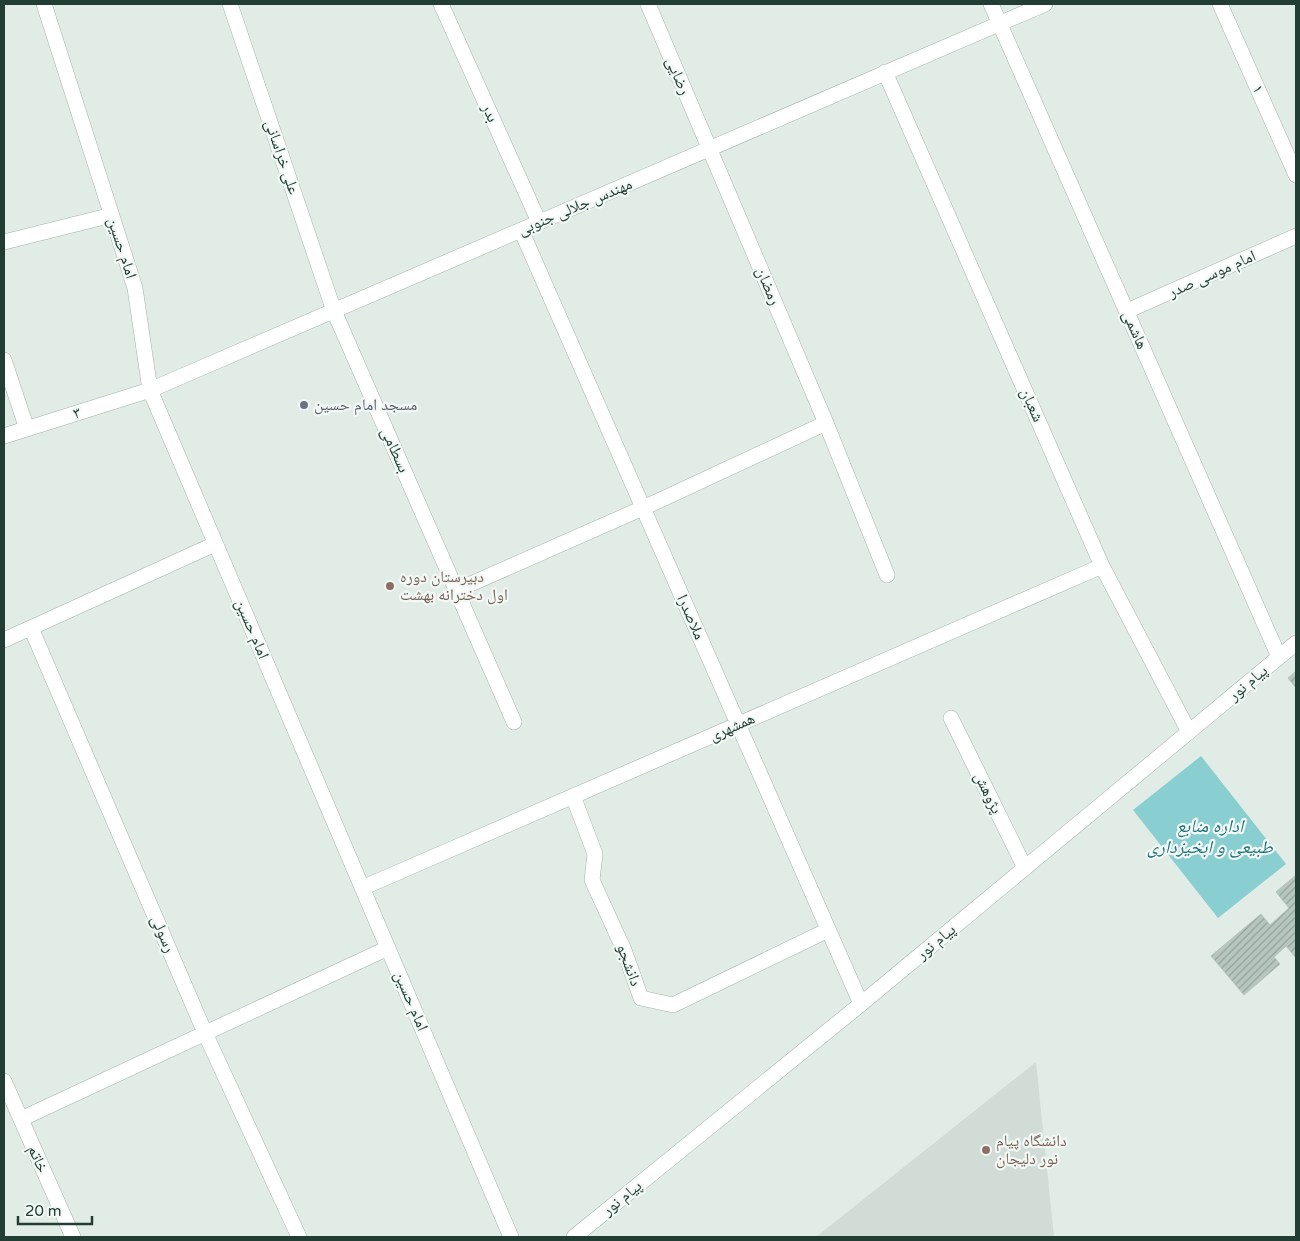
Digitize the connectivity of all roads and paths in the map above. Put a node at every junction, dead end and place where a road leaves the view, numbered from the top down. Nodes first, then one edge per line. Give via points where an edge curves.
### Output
1 (44, 4) edge
2 (230, 4) edge
3 (441, 4) edge
4 (648, 4) edge
5 (991, 4) edge
6 (1045, 4) edge
7 (1220, 4) edge
8 (1000, 23) junction
9 (885, 72) junction
10 (709, 149) junction
11 (1296, 175) edge
12 (112, 215) junction
13 (539, 222) junction
14 (521, 230) junction
15 (1296, 236) edge
16 (4, 242) edge
17 (334, 311) junction
18 (1127, 311) junction
19 (4, 360) edge
20 (150, 390) junction
21 (826, 423) junction
22 (27, 429) junction
23 (4, 436) edge
24 (643, 508) junction
25 (216, 544) junction
26 (1102, 566) junction
27 (887, 575) dead end
28 (457, 590) junction
29 (31, 628) junction
30 (4, 640) edge
31 (1296, 643) edge
32 (1279, 658) junction
33 (951, 718) dead end
34 (514, 722) dead end
35 (738, 724) junction
36 (1189, 732) junction
37 (573, 796) junction
38 (1025, 868) junction
39 (362, 888) junction
40 (828, 930) junction
41 (388, 948) junction
42 (861, 1004) junction
43 (206, 1033) junction
44 (4, 1081) edge
45 (21, 1119) junction
46 (73, 1237) edge
47 (299, 1237) edge
48 (511, 1237) edge
49 (574, 1237) edge

1 - 12 street, امام حسین
2 - 17 street, علی خراسانی
3 - 13 street, بدر
4 - 10 street, رضایی
5 - 8 street, هاشمی
6 - 8 street, مهندس جلالی جنوبی
7 - 11 street, ۱
8 - 9 street, مهندس جلالی جنوبی
8 - 18 street, هاشمی
9 - 10 street, مهندس جلالی جنوبی
9 - 26 street, شعبان
10 - 13 street, مهندس جلالی جنوبی
10 - 21 street, رمضان
12 - 16 street
12 - 20 street, امام حسین via 135,288
13 - 14 street, مهندس جلالی جنوبی
14 - 17 street, مهندس جلالی جنوبی
14 - 24 street, ملاصدرا
15 - 18 street, امام موسی صدر
17 - 20 street, مهندس جلالی جنوبی
17 - 28 street, بسطامی
18 - 32 street, هاشمی
19 - 22 street
20 - 22 street, ۳
20 - 25 street, امام حسین
21 - 24 street
21 - 27 street, رمضان
22 - 23 street, ۳
24 - 28 street
24 - 35 street, ملاصدرا
25 - 29 street
25 - 39 street, امام حسین
26 - 35 street, همشهری
26 - 36 street, شعبان
28 - 34 street, بسطامی
29 - 30 street
29 - 43 street, رسولی
31 - 32 street, پیام نور
32 - 36 street, پیام نور
33 - 38 street, پژوهش
35 - 37 street, همشهری
35 - 40 street, ملاصدرا
36 - 38 street, پیام نور
37 - 39 street, همشهری
37 - 40 street, دانشجو via 595,854 592,880 624,950 641,998 673,1005
38 - 42 street, پیام نور
39 - 41 street, امام حسین
40 - 42 street, ملاصدرا
41 - 43 street
41 - 48 street, امام حسین
42 - 49 street, پیام نور
43 - 45 street
43 - 47 street, رسولی
44 - 45 street, خاتم
45 - 46 street, خاتم

